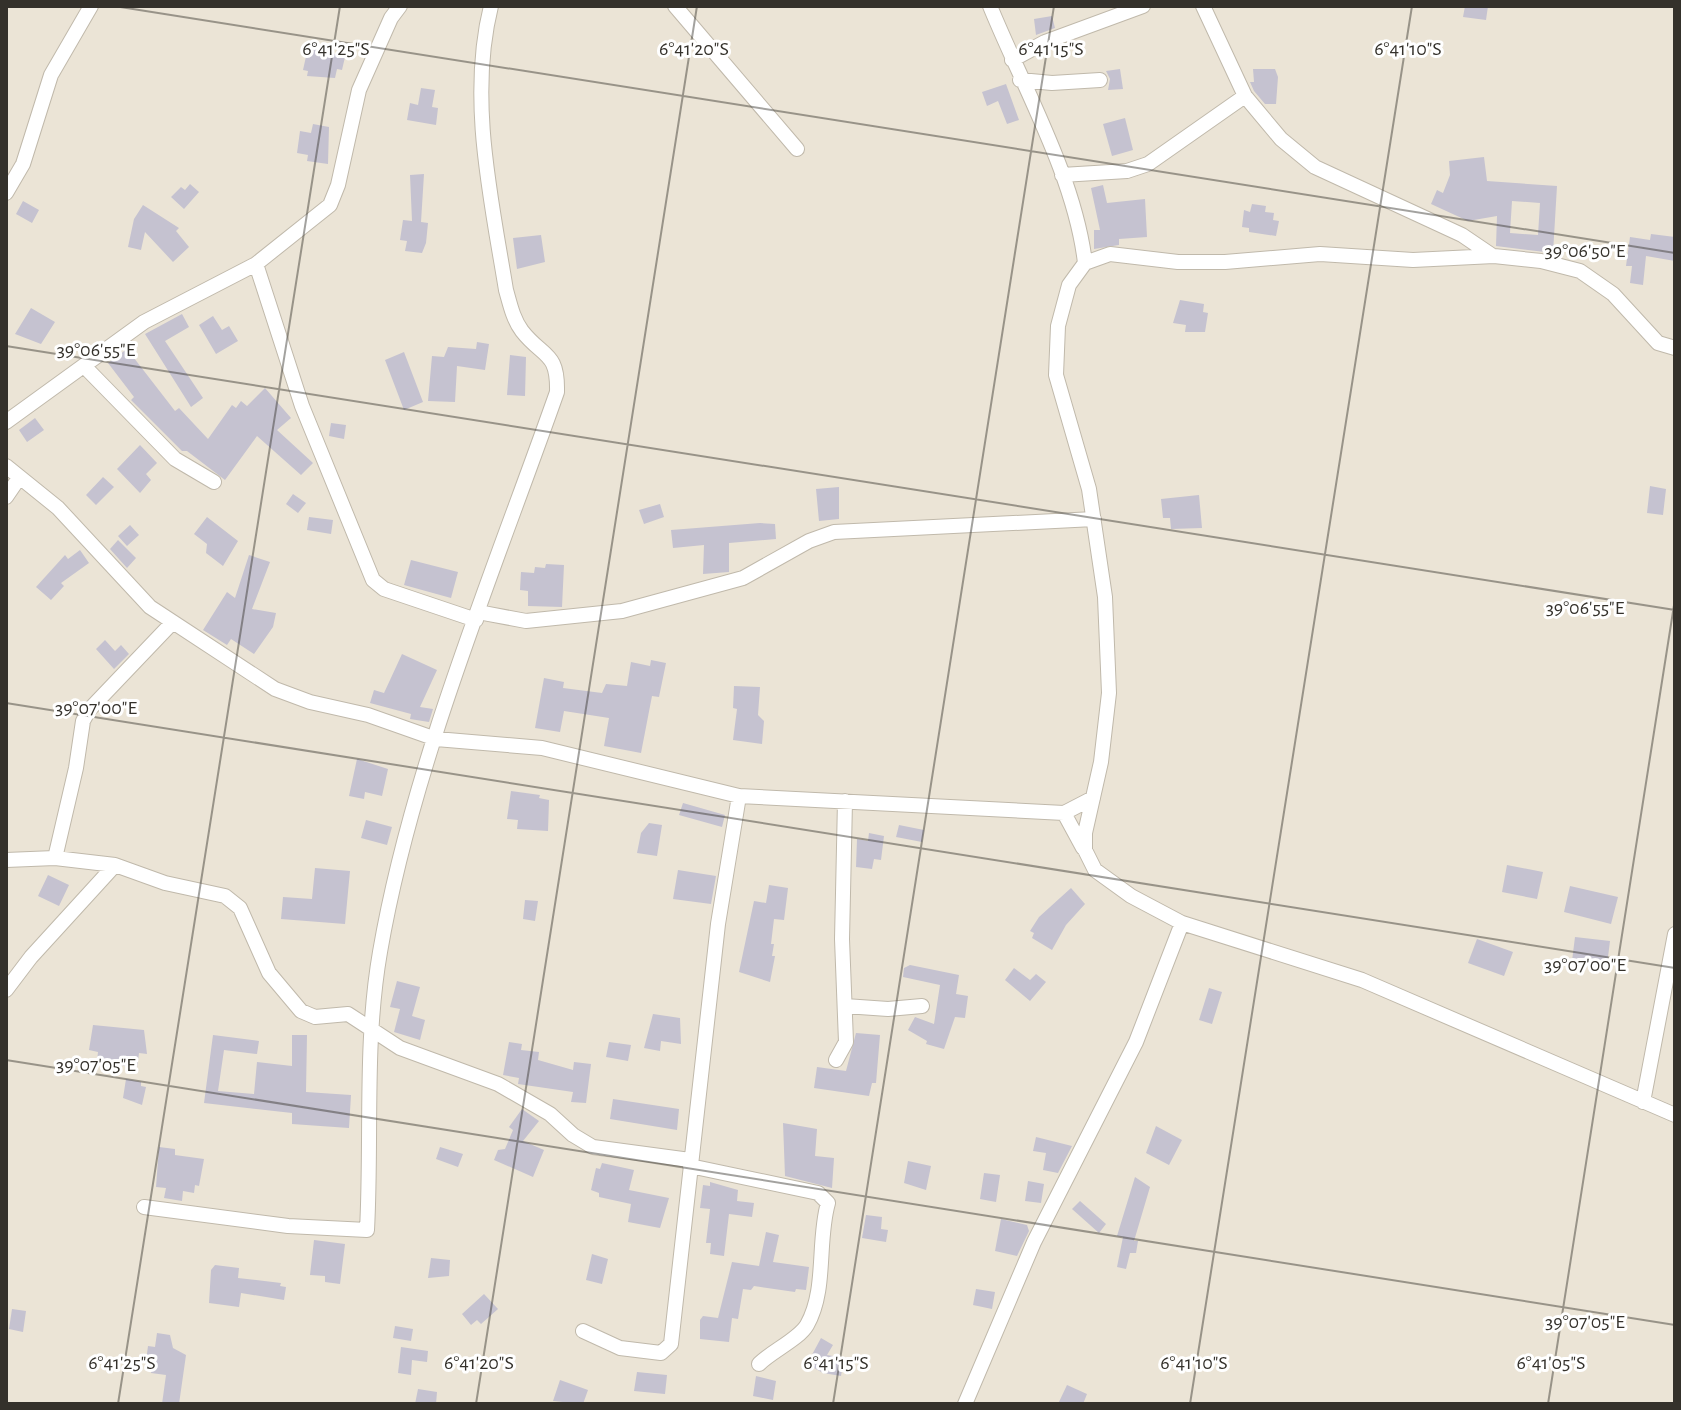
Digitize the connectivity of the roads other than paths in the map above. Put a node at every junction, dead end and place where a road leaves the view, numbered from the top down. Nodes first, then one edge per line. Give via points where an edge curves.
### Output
1 (91, 6) edge
2 (400, 6) edge
3 (491, 6) edge
4 (675, 6) edge
5 (990, 6) edge
6 (1143, 6) edge
7 (1203, 6) edge
8 (1012, 60) junction
9 (1020, 80) junction
10 (1100, 80) dead end
11 (1245, 96) junction
12 (797, 149) dead end
13 (1062, 175) junction
14 (6, 193) edge
15 (1494, 256) junction
16 (1085, 263) junction
17 (256, 264) junction
18 (1675, 348) edge
19 (85, 367) junction
20 (6, 422) edge
21 (6, 466) edge
22 (19, 478) junction
23 (214, 482) dead end
24 (6, 497) edge
25 (1094, 519) junction
26 (477, 616) junction
27 (172, 623) junction
28 (436, 739) junction
29 (739, 796) junction
30 (1093, 798) junction
31 (845, 801) junction
32 (1064, 813) junction
33 (1085, 850) junction
34 (55, 858) junction
35 (6, 860) edge
36 (115, 865) junction
37 (1182, 923) junction
38 (1675, 934) edge
39 (6, 990) edge
40 (845, 1006) junction
41 (922, 1006) dead end
42 (369, 1026) junction
43 (836, 1060) dead end
44 (1643, 1102) junction
45 (1675, 1115) edge
46 (690, 1163) junction
47 (144, 1207) dead end
48 (583, 1331) dead end
49 (759, 1364) dead end
50 (965, 1404) edge

1 - 14 street via 51,75 23,164
2 - 17 street via 359,90 330,205
3 - 26 street via 480,85 506,290 523,332 552,357 557,392
4 - 12 street
5 - 8 street
6 - 8 street via 1045,42
7 - 11 street
8 - 9 street
9 - 10 street
9 - 13 street
11 - 13 street via 1148,164 1103,174
11 - 15 street via 1281,139 1315,167 1462,235
13 - 16 street via 1082,235
15 - 16 street via 1413,260 1320,254 1209,262 1110,254
15 - 18 street via 1580,271 1613,294 1658,343
16 - 25 street via 1069,285 1058,326 1056,375
17 - 19 street via 144,322
17 - 26 street via 302,406 373,580 384,589
19 - 20 street
19 - 23 street via 175,459
21 - 22 street
22 - 24 street
22 - 27 street via 58,508 150,607
25 - 26 street via 834,532 743,578 622,611 526,621
25 - 30 street via 1105,597 1109,693
26 - 28 street
27 - 28 street via 275,689
27 - 34 street via 83,721
28 - 29 street via 542,748
28 - 42 street via 393,879
29 - 31 street
29 - 46 street
30 - 32 street
30 - 33 street
31 - 32 street
31 - 40 street
32 - 33 street
33 - 37 street via 1095,870
34 - 35 street
34 - 36 street
36 - 39 street
36 - 42 street via 232,900 287,998 315,1017 348,1014
37 - 44 street via 1362,980
37 - 50 street via 1136,1042 1034,1242
38 - 44 street
40 - 41 street
40 - 43 street via 846,1042
42 - 46 street via 400,1048 498,1084 593,1147
42 - 47 street via 367,1230 288,1226
44 - 45 street
46 - 48 street via 668,1350 620,1348
46 - 49 street via 818,1193 828,1203 806,1326

